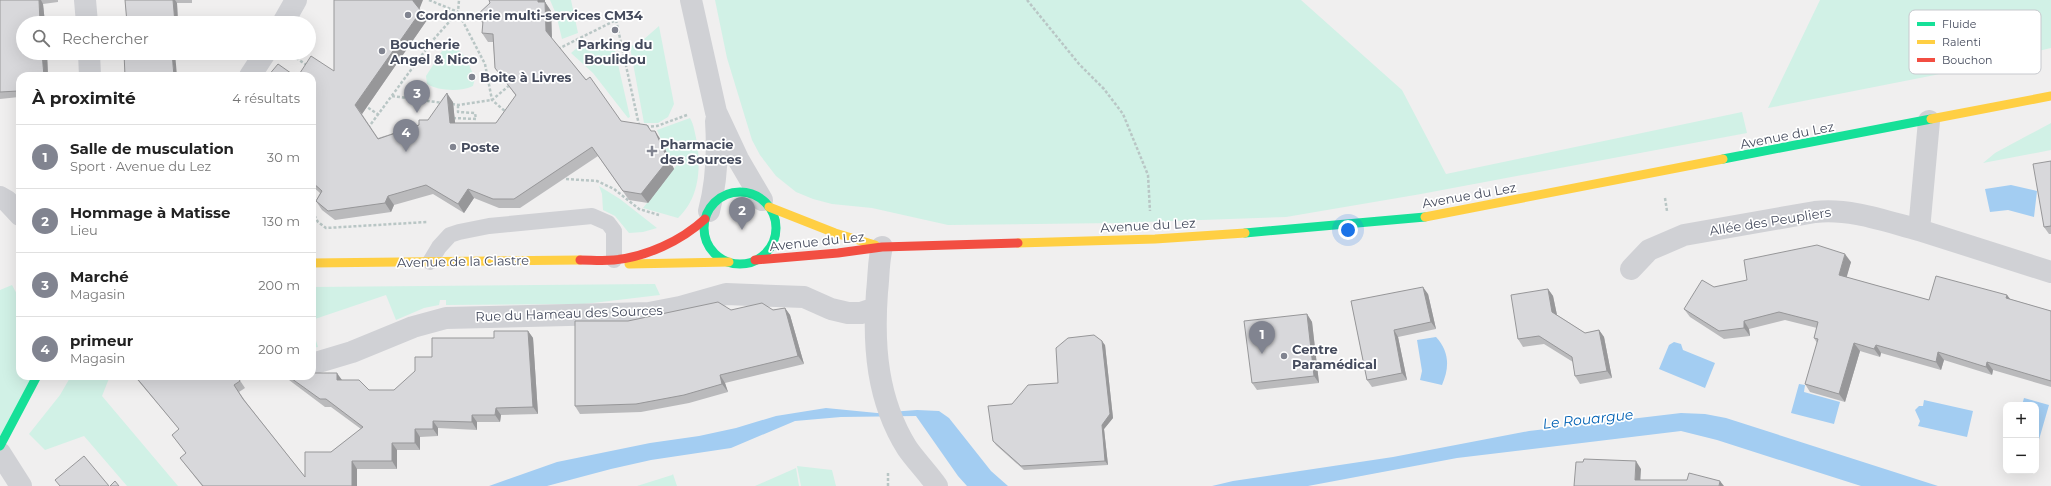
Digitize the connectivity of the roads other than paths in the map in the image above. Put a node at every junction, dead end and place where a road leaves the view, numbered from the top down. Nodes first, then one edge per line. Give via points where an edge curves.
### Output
1 (85, 0) edge
2 (296, 0) edge
3 (691, 0) edge
4 (86, 16) edge
5 (287, 16) edge
6 (89, 60) edge
7 (260, 60) edge
8 (90, 72) edge
9 (253, 72) edge
10 (2051, 96) edge
11 (716, 112) junction
12 (1929, 121) junction
13 (766, 203) junction
14 (707, 215) junction
15 (1919, 230) junction
16 (882, 247) junction
17 (614, 260) junction
18 (755, 260) junction
19 (316, 262) edge
20 (430, 262) junction
21 (730, 262) junction
22 (1630, 269) dead end
23 (2051, 272) edge
24 (876, 308) junction
25 (316, 363) edge
26 (36, 380) edge
27 (0, 446) edge
28 (0, 453) edge
29 (22, 486) edge
30 (938, 486) edge

1 - 4 street
2 - 5 street
3 - 11 street
6 - 8 street
7 - 9 street
10 - 12 street, Avenue du Lez
11 - 13 street via 738,159
11 - 14 street via 716,182
12 - 15 street
12 - 16 street, Avenue du Lez via 1425,217 1306,229 1155,239
13 - 14 street via 752,194 730,194 720,198
13 - 16 street, Avenue du Lez via 835,233
13 - 18 street via 776,222 775,235 768,250
14 - 17 street, Avenue de la Clastre via 688,233 653,250
14 - 21 street via 705,233 709,246 717,256
15 - 22 street, Allée des Peupliers via 1851,212 1815,212 1684,235 1649,250
15 - 23 street, Allée des Peupliers
16 - 18 street, Avenue du Lez
16 - 24 street via 878,264
17 - 20 street, Avenue de la Clastre
17 - 20 lane via 614,230 608,223 592,216 469,230 450,235 438,247
17 - 21 street, Avenue de la Clastre via 636,265
18 - 21 street
19 - 20 street, Avenue de la Clastre
24 - 25 street, Rue du Hameau des Sources via 861,313 848,313 831,309 804,297 726,294 649,313 446,318 413,327 352,352
24 - 30 street via 876,350 880,380 891,414 907,448
26 - 27 street
28 - 29 street

